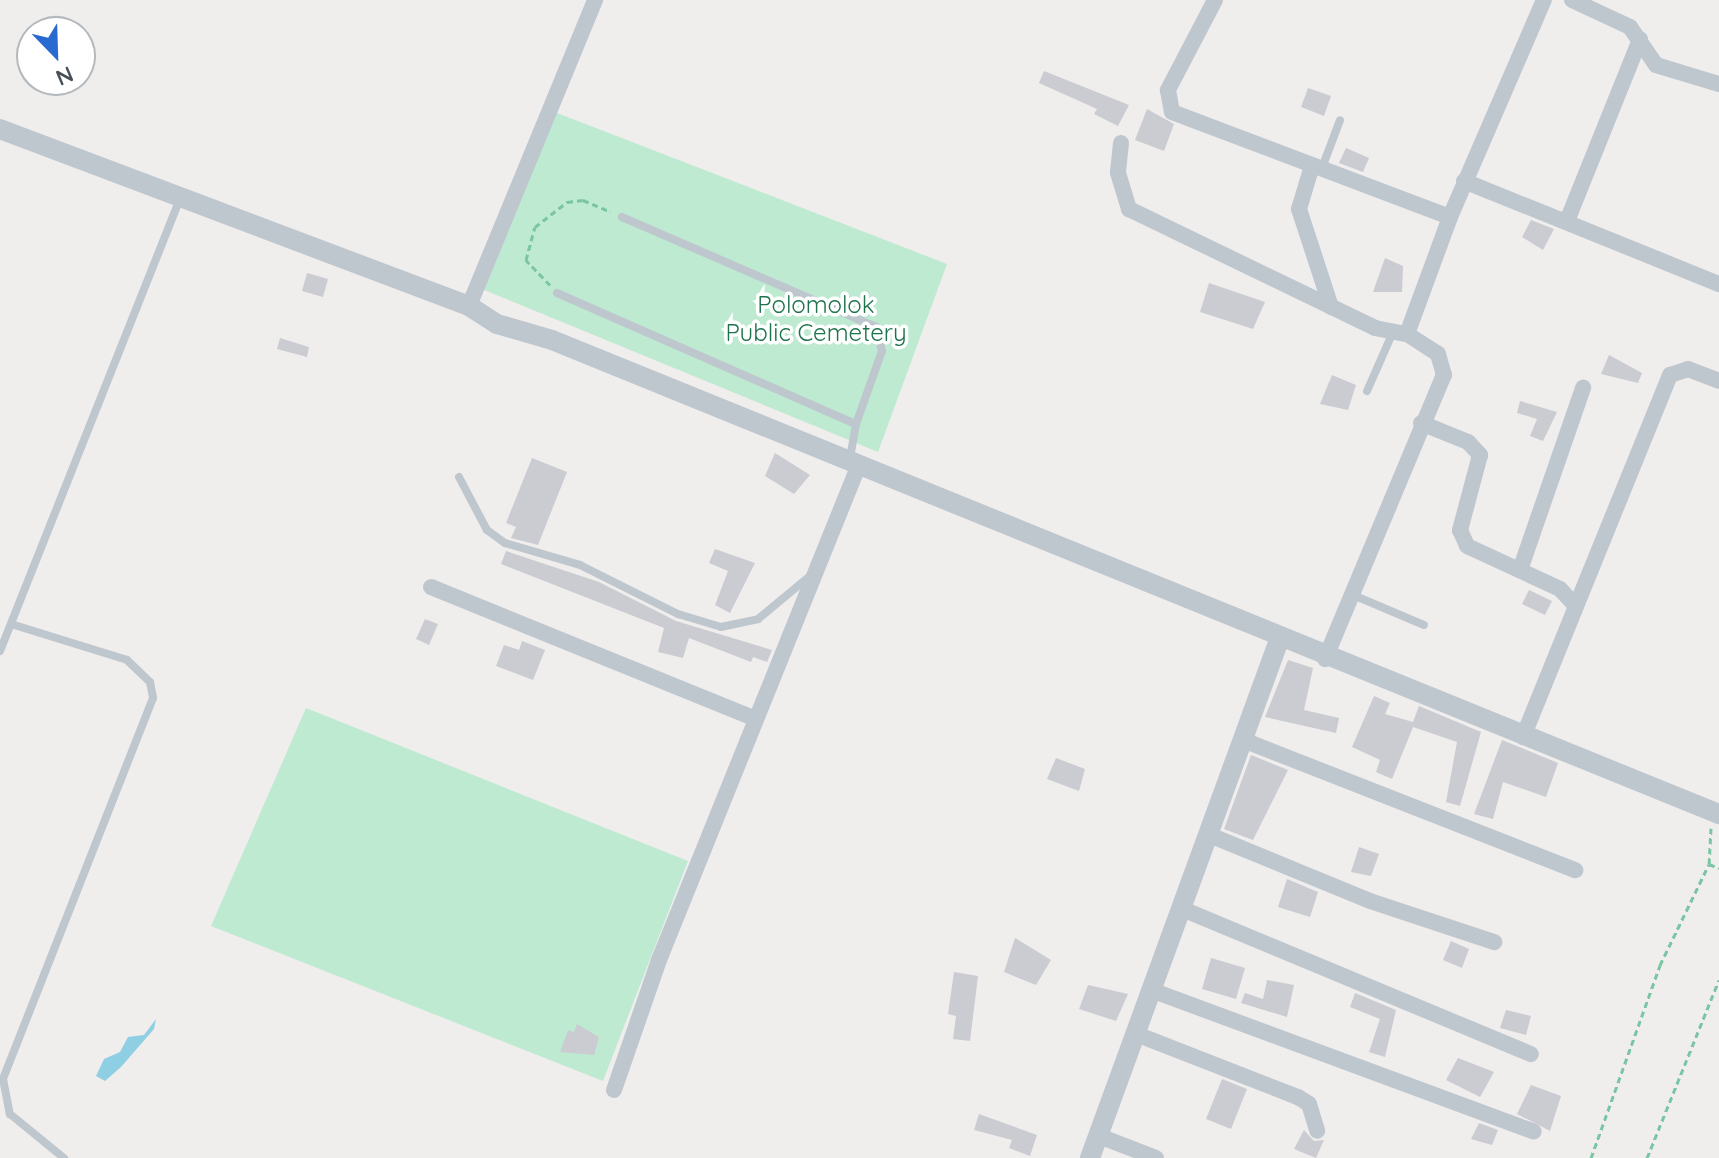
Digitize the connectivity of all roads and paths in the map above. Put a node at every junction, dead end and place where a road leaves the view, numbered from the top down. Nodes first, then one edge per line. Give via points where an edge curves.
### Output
1 (595, 0) edge
2 (1215, 0) edge
3 (1544, 0) edge
4 (1572, 0) edge
5 (1640, 39) junction
6 (1719, 84) edge
7 (1340, 120) dead end
8 (0, 129) edge
9 (1121, 143) dead end
10 (1316, 171) junction
11 (1464, 181) junction
12 (179, 201) junction
13 (622, 217) joint
14 (1450, 217) junction
15 (1567, 221) junction
16 (1719, 284) edge
17 (557, 293) joint
18 (469, 306) junction
19 (1331, 307) junction
20 (1400, 333) junction
21 (1719, 381) edge
22 (1583, 388) dead end
23 (1367, 391) dead end
24 (1421, 423) junction
25 (856, 424) junction
26 (854, 465) junction
27 (459, 477) dead end
28 (1520, 570) junction
29 (816, 571) junction
30 (431, 587) dead end
31 (1353, 595) junction
32 (1574, 604) junction
33 (11, 624) junction
34 (1424, 625) dead end
35 (1279, 640) junction
36 (0, 651) edge
37 (1325, 659) junction
38 (754, 718) junction
39 (1523, 737) junction
40 (1243, 740) junction
41 (1716, 813) edge
42 (1207, 834) junction
43 (1709, 864) junction
44 (1719, 868) edge
45 (1575, 870) dead end
46 (1180, 908) junction
47 (1494, 942) dead end
48 (1719, 980) edge
49 (1151, 990) junction
50 (1136, 1034) junction
51 (1531, 1054) dead end
52 (614, 1090) dead end
53 (1317, 1131) dead end
54 (1534, 1132) dead end
55 (1099, 1136) junction
56 (64, 1158) edge
57 (1090, 1158) edge
58 (1156, 1158) edge
59 (1591, 1158) edge
60 (1647, 1158) edge

1 - 18 street
2 - 10 street via 1168,90 1172,112
3 - 11 street
4 - 5 street via 1630,27
5 - 6 street via 1656,65
5 - 15 street
7 - 10 lane
8 - 12 street
9 - 19 street via 1118,173 1129,209
10 - 14 street
10 - 19 street via 1299,209
11 - 14 street
11 - 15 street
12 - 18 street
12 - 33 lane
13 - 17 path via 583,200 552,210 535,227 526,260
13 - 25 lane via 876,327 882,351
14 - 20 street
15 - 16 street
17 - 25 lane
18 - 26 street via 497,324 552,340
19 - 20 street
20 - 23 lane
20 - 24 street via 1438,354 1444,375
21 - 32 street via 1688,369 1670,375
22 - 28 street
24 - 28 street via 1476,449 1478,472 1462,538
24 - 31 street
25 - 26 lane
26 - 29 street
26 - 35 street
27 - 29 lane via 487,530 505,543 580,565 678,614 721,627 758,619
28 - 32 street via 1560,589
29 - 38 street
30 - 38 street
31 - 34 lane
31 - 37 street
32 - 39 street
33 - 36 lane
33 - 56 lane via 127,660 150,682 153,698 3,1079 10,1114
35 - 37 street
35 - 40 street
37 - 39 street
38 - 52 street
39 - 41 street
40 - 42 street
40 - 45 street
41 - 43 path
42 - 46 street
42 - 47 street via 1370,901
43 - 44 path
43 - 59 path via 1660,965
46 - 49 street
46 - 51 street
48 - 60 path
49 - 50 street
49 - 54 street
50 - 53 street via 1298,1097 1309,1104
50 - 55 street
55 - 57 street
55 - 58 street

